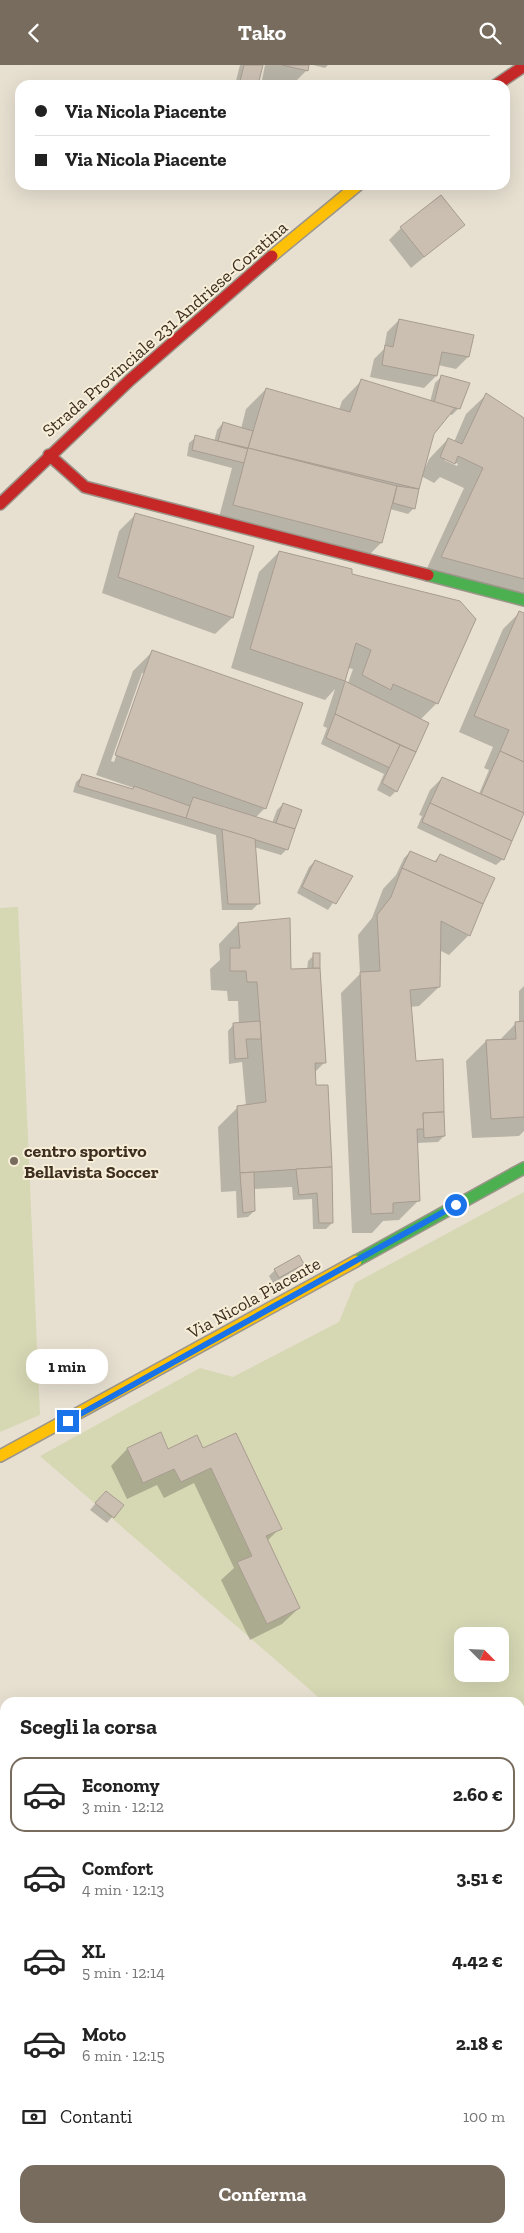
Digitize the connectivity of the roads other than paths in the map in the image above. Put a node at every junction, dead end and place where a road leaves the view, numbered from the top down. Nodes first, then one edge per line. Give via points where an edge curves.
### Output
1 (524, 66) edge
2 (503, 80) edge
3 (352, 190) edge
4 (49, 455) junction
5 (0, 504) edge
6 (524, 600) edge
7 (524, 1168) edge
8 (0, 1456) edge

1 - 2 street
3 - 4 street, Strada Provinciale 231 Andriese-Coratina via 162,351
4 - 5 street, Strada Provinciale 231 Andriese-Coratina
4 - 6 street via 85,487
7 - 8 street, Via Nicola Piacente

